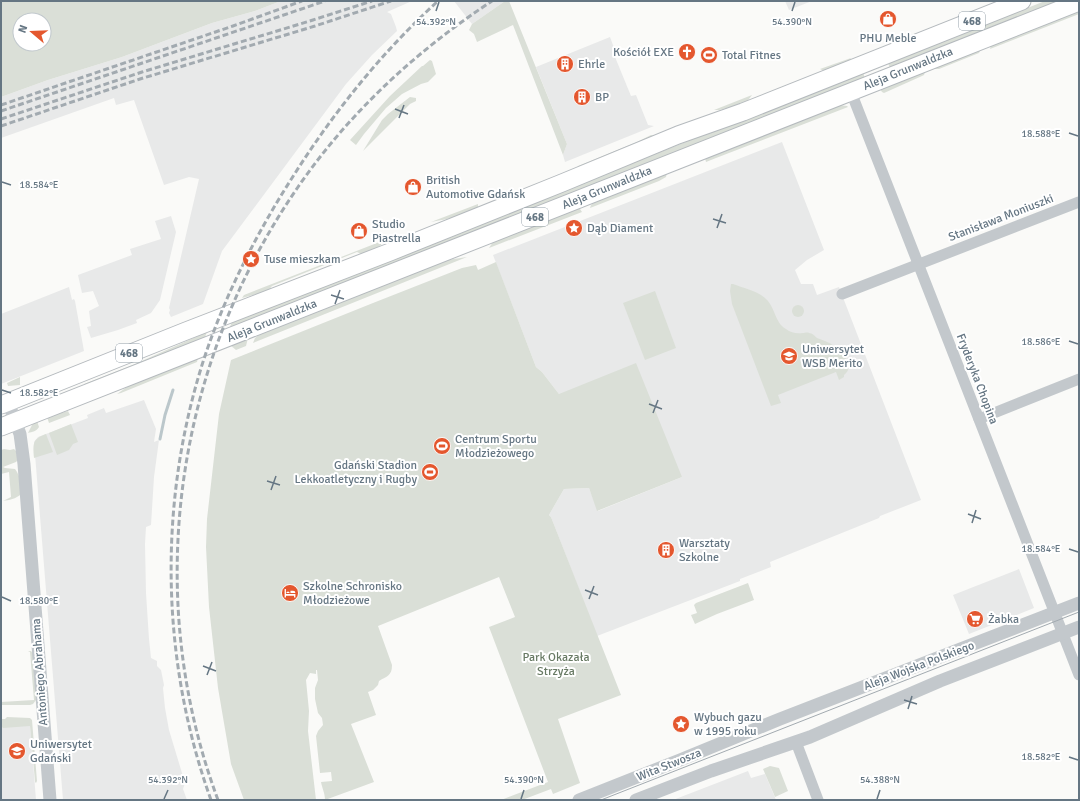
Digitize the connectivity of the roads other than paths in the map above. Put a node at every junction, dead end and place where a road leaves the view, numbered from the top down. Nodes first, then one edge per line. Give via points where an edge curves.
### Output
1 (1022, 1) edge
2 (1079, 2) edge
3 (851, 92) junction
4 (1079, 202) edge
5 (918, 264) junction
6 (842, 294) dead end
7 (73, 376) junction
8 (1079, 379) edge
9 (80, 396) junction
10 (5, 403) edge
11 (979, 419) junction
12 (8, 424) edge
13 (1079, 603) edge
14 (1055, 613) junction
15 (1079, 627) edge
16 (1063, 634) junction
17 (1079, 675) edge
18 (759, 729) joint
19 (796, 742) junction
20 (768, 751) joint
21 (680, 760) junction
22 (688, 780) junction
23 (50, 800) edge
24 (579, 800) edge
25 (636, 800) edge
26 (818, 800) edge

1 - 7 main road, Aleja Grunwaldzka / 468
2 - 3 main road, Aleja Grunwaldzka / 468
3 - 5 street, Fryderyka Chopina
3 - 9 main road, Aleja Grunwaldzka / 468
4 - 5 street, Stanisława Moniuszki
5 - 6 street, Stanisława Moniuszki
5 - 11 street, Fryderyka Chopina
7 - 9 main road
7 - 10 main road, Aleja Grunwaldzka / 468
8 - 11 street
9 - 12 main road, Aleja Grunwaldzka / 468
10 - 12 street, Antoniego Abrahama
11 - 14 street, Fryderyka Chopina
12 - 23 street, Antoniego Abrahama via 21,438
13 - 14 street, Aleja Wojska Polskiego
14 - 16 street, Fryderyka Chopina
14 - 18 street, Aleja Wojska Polskiego
15 - 16 street, Aleja Wojska Polskiego
16 - 17 street, Fryderyka Chopina
16 - 19 street, Aleja Wojska Polskiego via 940,681
18 - 21 street, Wita Stwosza
19 - 20 street, Aleja Wojska Polskiego
19 - 26 street
20 - 22 street, Wita Stwosza
21 - 22 street
21 - 24 street, Wita Stwosza
22 - 25 street, Wita Stwosza

